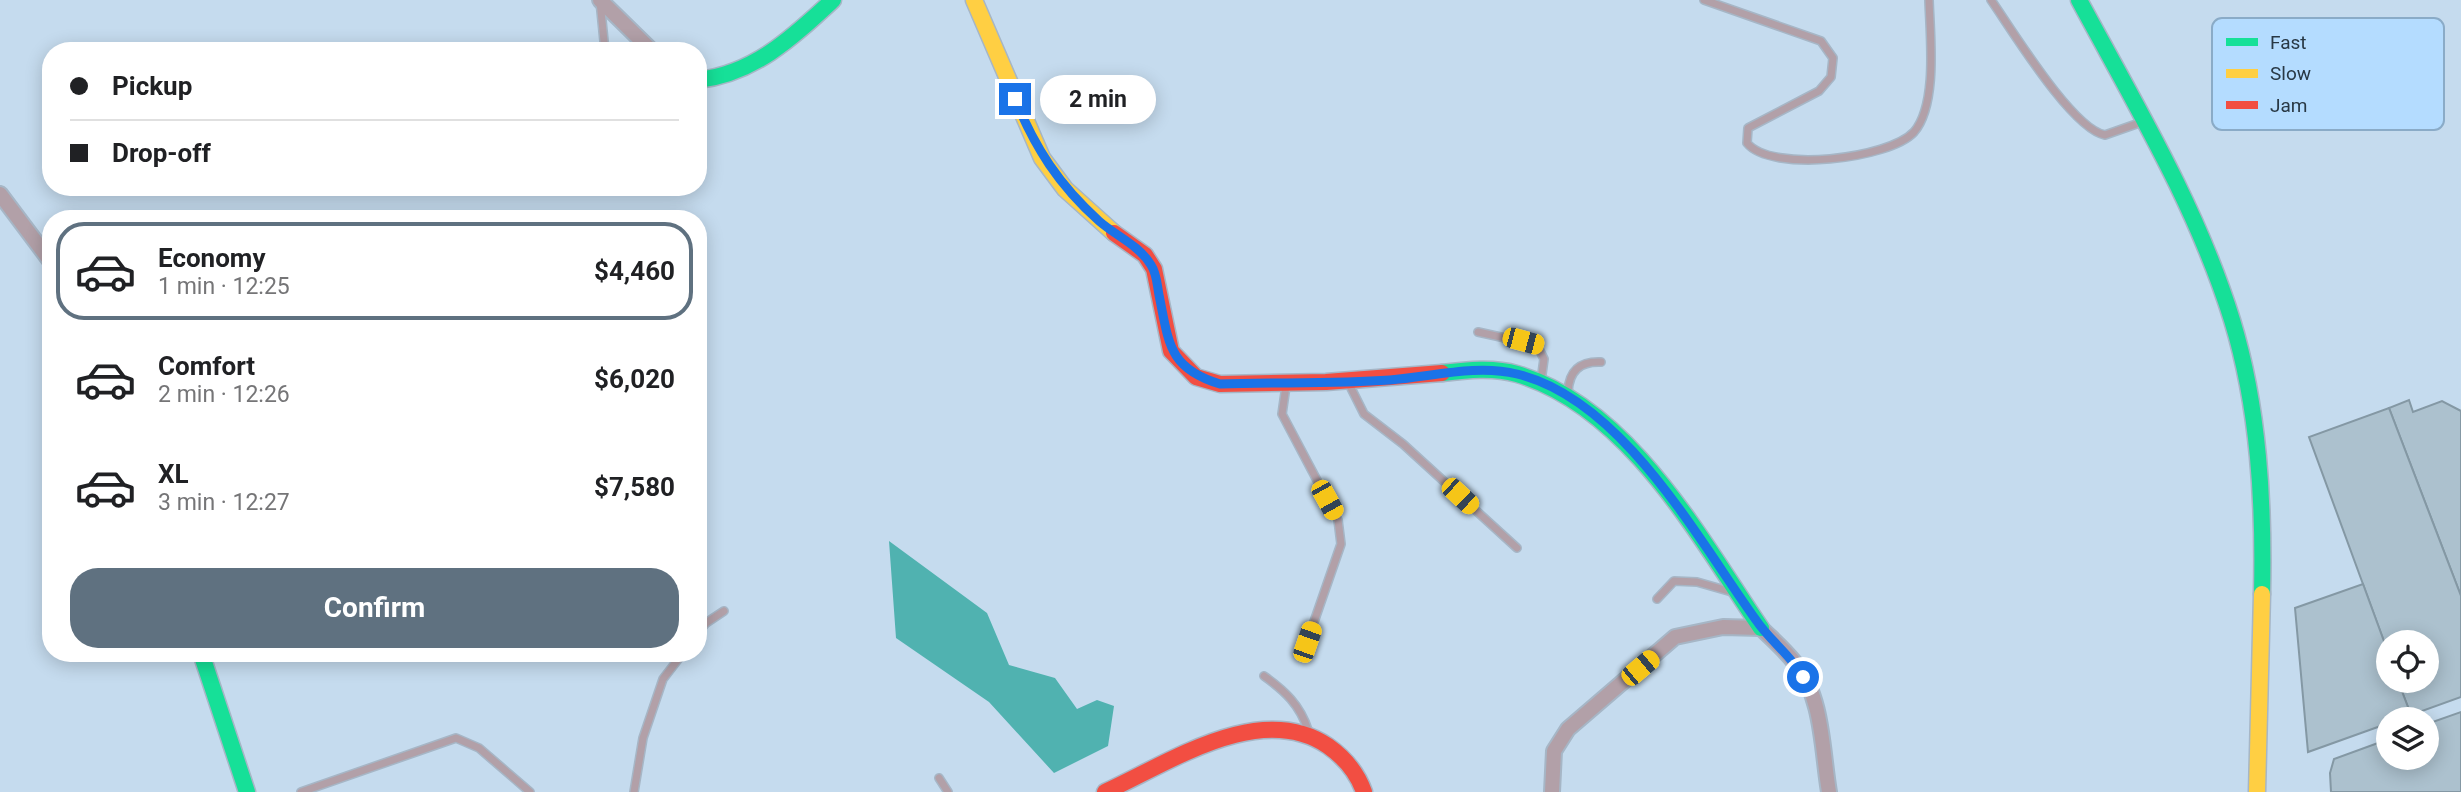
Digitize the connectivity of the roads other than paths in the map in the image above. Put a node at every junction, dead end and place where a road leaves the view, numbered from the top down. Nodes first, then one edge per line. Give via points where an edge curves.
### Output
1 (600, 0) edge
2 (833, 0) edge
3 (1704, 0) edge
4 (1929, 0) edge
5 (1991, 0) edge
6 (2079, 0) edge
7 (971, 3) edge
8 (604, 42) edge
9 (643, 42) edge
10 (707, 80) edge
11 (2142, 121) junction
12 (0, 194) edge
13 (42, 250) edge
14 (1478, 332) dead end
15 (1601, 362) dead end
16 (1347, 381) junction
17 (1287, 382) junction
18 (1541, 382) junction
19 (1568, 396) junction
20 (1517, 548) dead end
21 (1736, 593) junction
22 (1657, 599) dead end
23 (724, 611) dead end
24 (707, 622) edge
25 (1761, 628) junction
26 (1307, 642) dead end
27 (204, 662) edge
28 (676, 662) edge
29 (1264, 676) dead end
30 (1309, 734) junction
31 (939, 778) dead end
32 (247, 792) edge
33 (301, 792) edge
34 (530, 792) edge
35 (634, 792) edge
36 (948, 792) edge
37 (1105, 792) edge
38 (1364, 792) edge
39 (1552, 792) edge
40 (1829, 792) edge
41 (2257, 792) edge

1 - 8 lane
1 - 9 street
2 - 10 street via 780,48 720,80
3 - 4 lane via 1821,41 1833,58 1831,77 1819,91 1748,128 1747,143 1753,150 1798,159 1879,152 1914,131 1925,112 1929,87
5 - 11 lane via 2085,126 2105,135
6 - 11 street
7 - 17 street via 1042,158 1065,189 1102,224 1145,254 1154,269 1171,351 1196,377 1220,384
11 - 41 street via 2199,232 2235,332 2251,403 2261,487
12 - 13 street
14 - 18 lane via 1537,345 1544,359
15 - 19 lane via 1578,366 1569,379
16 - 17 street
16 - 18 street via 1491,370
16 - 20 lane via 1364,414
17 - 26 lane via 1282,414 1338,520 1341,544
18 - 19 street
19 - 21 street via 1613,431 1646,465
21 - 22 lane via 1674,581
21 - 25 street
23 - 24 lane
25 - 39 street via 1723,627 1675,637 1568,729 1554,751
25 - 40 street via 1796,664 1811,689
27 - 32 street
28 - 35 lane via 663,679 643,738
29 - 30 lane via 1303,712
30 - 37 street via 1289,729 1236,734
30 - 38 street via 1343,756 1359,776
31 - 36 lane
33 - 34 lane via 456,738 479,747

